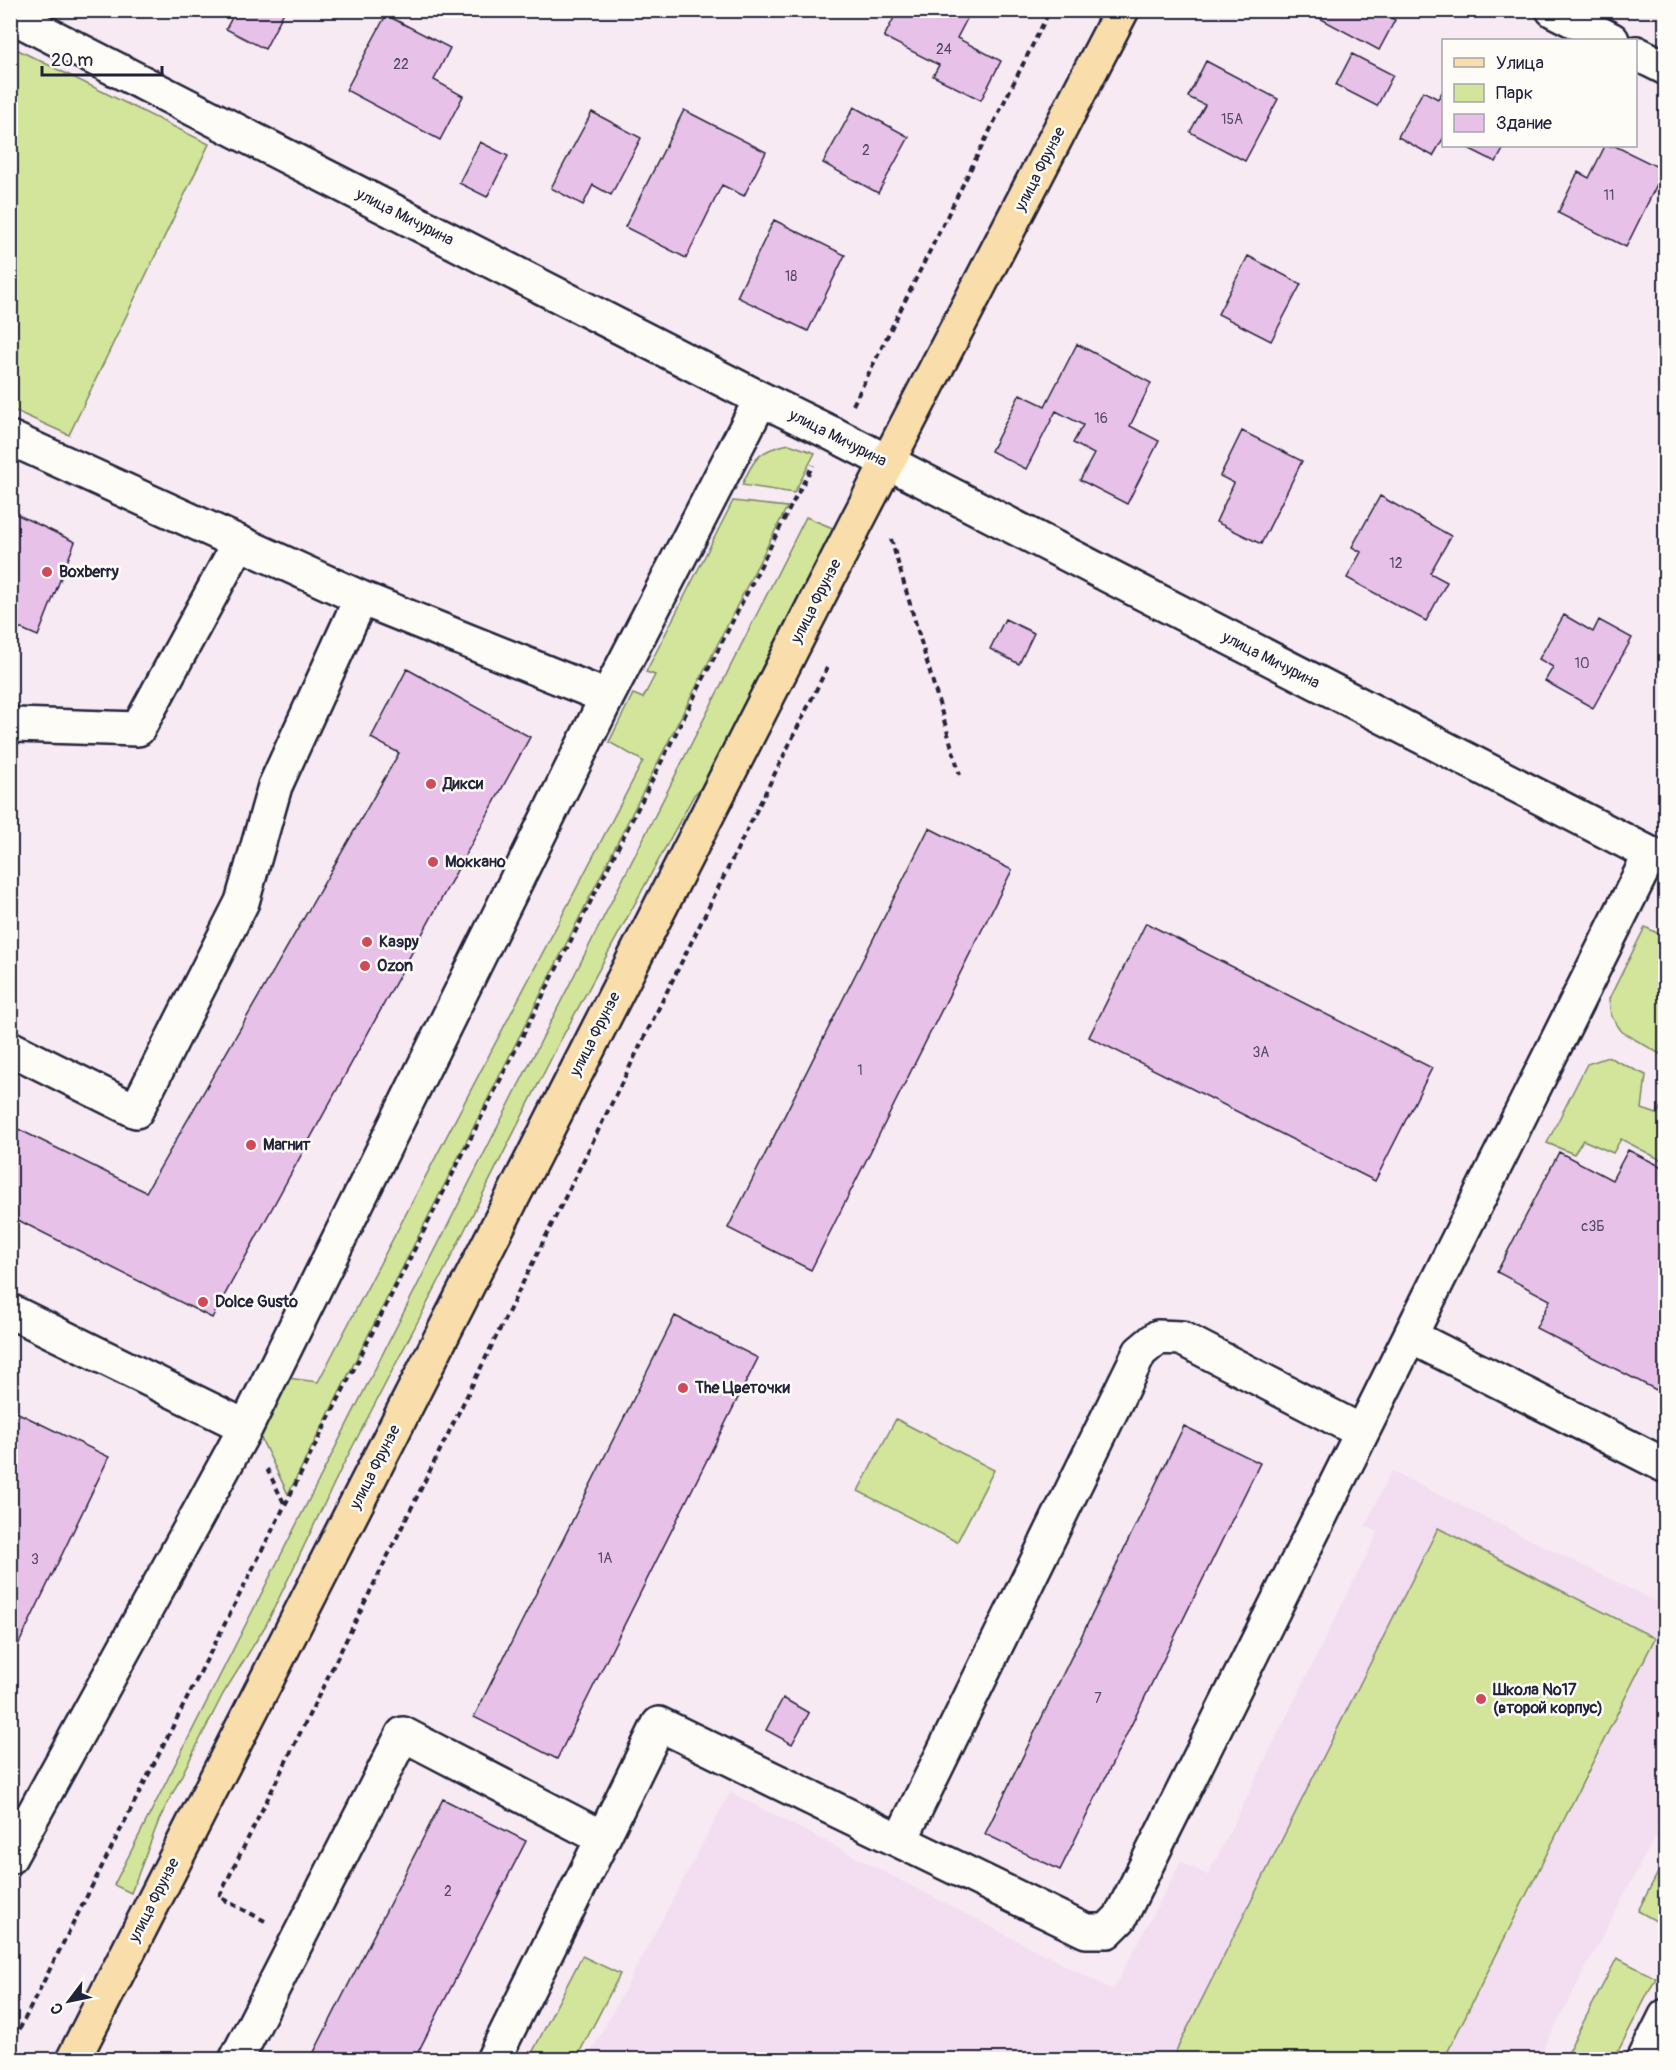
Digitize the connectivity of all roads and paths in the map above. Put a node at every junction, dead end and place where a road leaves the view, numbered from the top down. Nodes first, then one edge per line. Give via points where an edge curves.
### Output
1 (1050, 10) edge
2 (1122, 10) edge
3 (1553, 10) edge
4 (10, 15) edge
5 (1610, 39) edge
6 (1637, 54) edge
7 (1665, 68) edge
8 (761, 399) junction
9 (831, 433) junction
10 (10, 438) edge
11 (887, 463) junction
12 (239, 543) junction
13 (886, 549) dead end
14 (362, 598) junction
15 (828, 667) dead end
16 (607, 698) junction
17 (10, 723) edge
18 (960, 775) dead end
19 (1658, 859) edge
20 (10, 1048) edge
21 (10, 1311) edge
22 (1410, 1336) junction
23 (246, 1427) junction
24 (1362, 1432) junction
25 (1665, 1466) edge
26 (603, 1838) junction
27 (900, 1841) junction
28 (10, 1857) edge
29 (298, 1938) junction
30 (1665, 2016) edge
31 (10, 2048) edge
32 (73, 2060) edge
33 (236, 2060) edge
34 (493, 2060) edge
35 (1644, 2060) edge

1 - 9 path via 846,420
2 - 11 main road, улица Фрунзе
3 - 5 street
4 - 8 street, улица Мичурина
6 - 7 street
8 - 9 street, улица Мичурина
8 - 16 street
9 - 11 street, улица Мичурина
9 - 31 path
10 - 12 street
11 - 19 street, улица Мичурина
11 - 32 main road, улица Фрунзе
12 - 14 street
12 - 17 street via 138,729
13 - 18 path via 891,539
14 - 16 street
14 - 20 street via 274,786 242,902 136,1111
15 - 29 path via 219,1897
16 - 23 street
19 - 22 street
21 - 23 street
22 - 24 street
22 - 25 street
23 - 28 street
24 - 27 street via 1120,1918 1107,1931 1086,1931
24 - 27 street via 1181,1338 1158,1337 1140,1352
26 - 27 street via 659,1724
26 - 29 street via 403,1734
26 - 34 street
29 - 33 street
30 - 35 street

